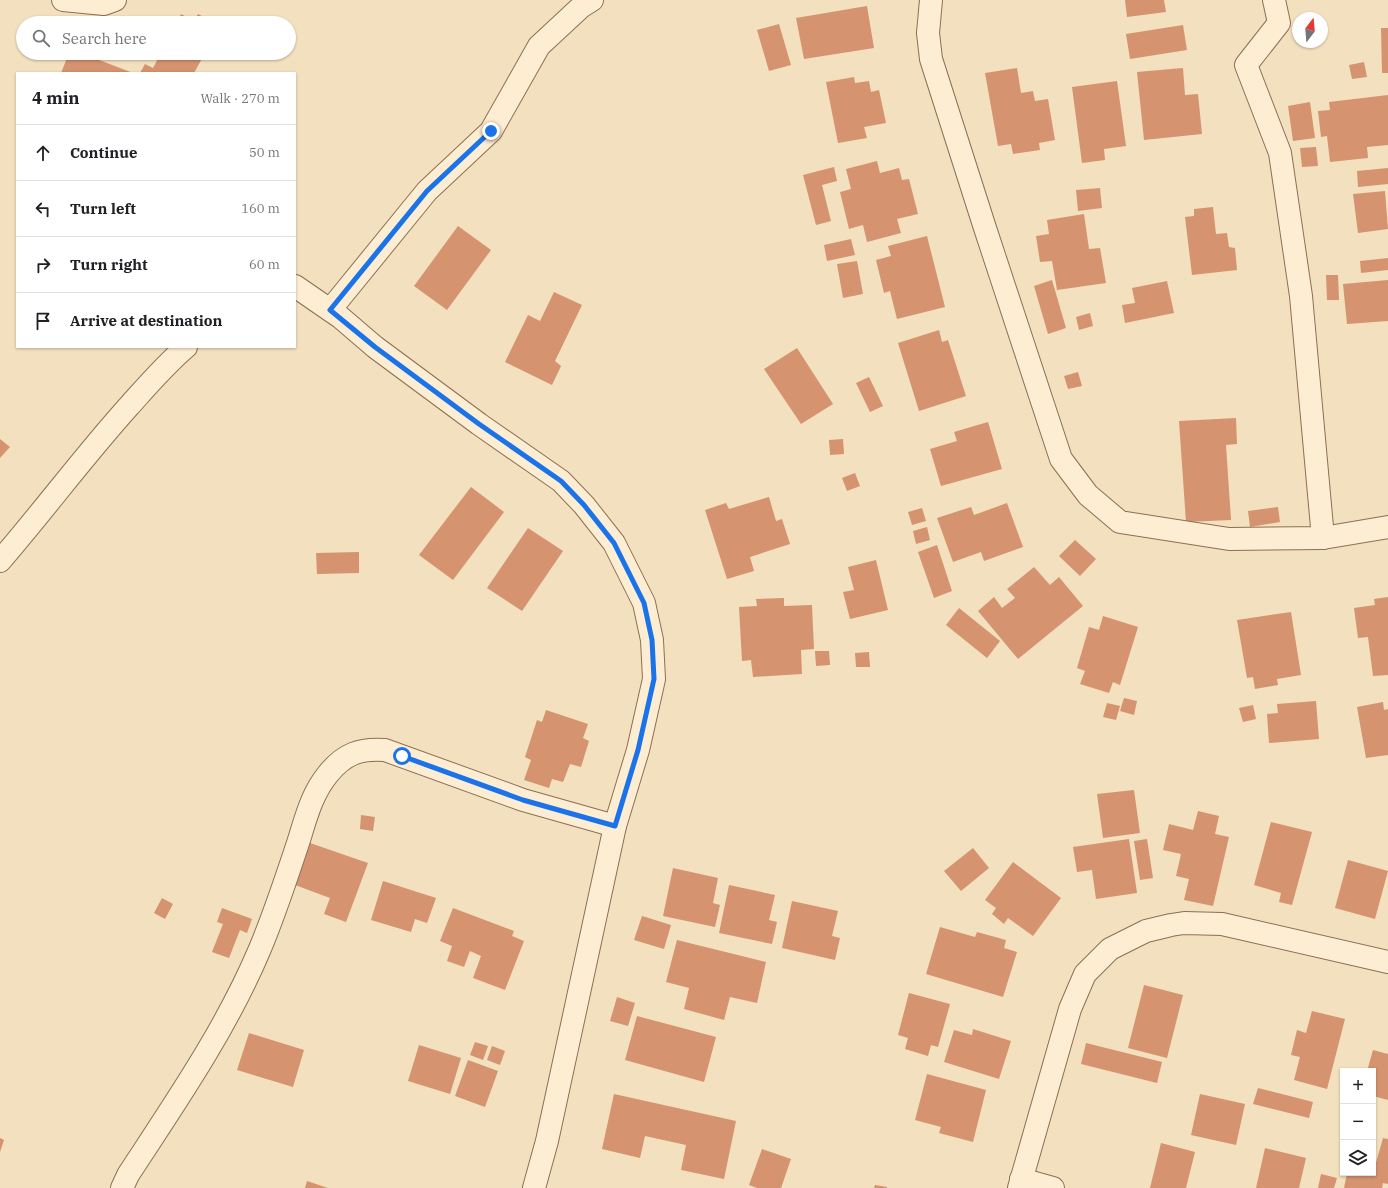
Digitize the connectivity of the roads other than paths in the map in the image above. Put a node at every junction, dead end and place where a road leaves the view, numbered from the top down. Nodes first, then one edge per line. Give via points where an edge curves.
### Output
1 (63, 0) edge
2 (115, 0) edge
3 (592, 0) edge
4 (931, 0) edge
5 (1274, 0) edge
6 (296, 287) edge
7 (330, 310) junction
8 (185, 348) edge
9 (1388, 527) edge
10 (1323, 538) junction
11 (0, 561) edge
12 (615, 826) junction
13 (1388, 962) edge
14 (1020, 1184) edge
15 (122, 1188) edge
16 (534, 1188) edge
17 (1053, 1188) edge

1 - 2 street via 104,4
3 - 7 street via 539,46 491,131 427,191
4 - 10 street via 928,33 931,59 1061,459 1088,495 1120,522 1229,539
5 - 10 street via 1279,23 1246,66 1280,152 1301,296
6 - 7 street
7 - 12 street via 375,347 479,424 561,481 614,543 644,603 652,640 654,679 638,750
8 - 11 street via 96,443
9 - 10 street
12 - 15 street via 523,800 386,750 374,749 346,755 328,774 307,810 260,951 229,1013
12 - 16 street via 549,1133
13 - 14 street via 1222,924 1184,923 1158,928 1146,931 1110,949 1085,974 1070,1009
14 - 17 street

